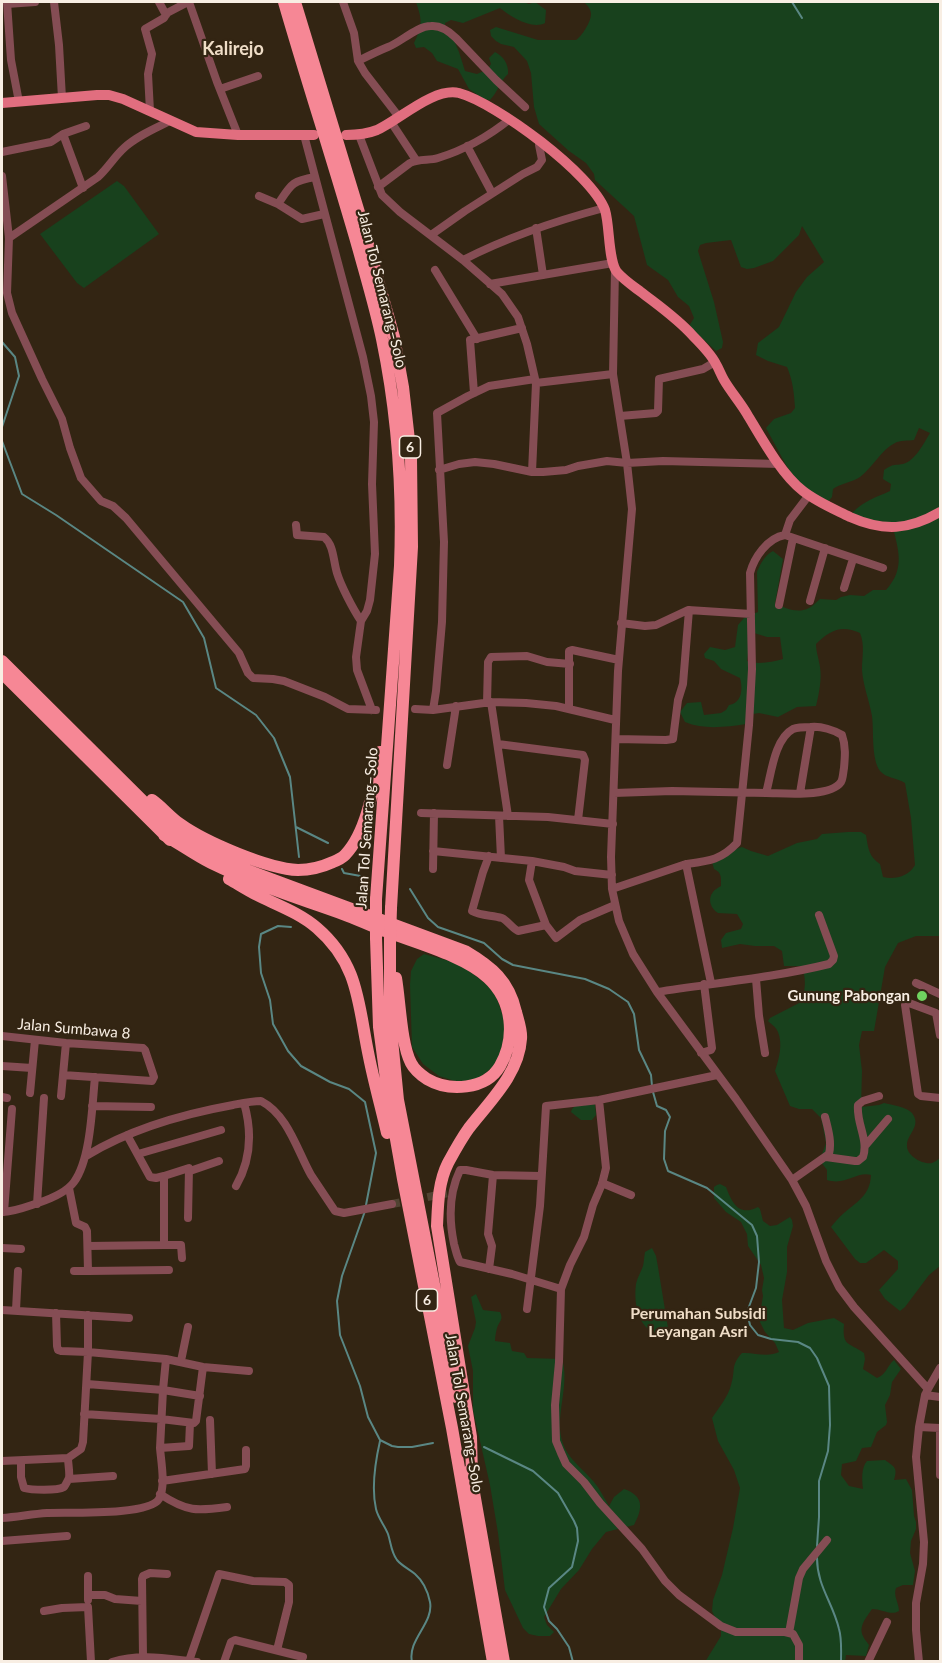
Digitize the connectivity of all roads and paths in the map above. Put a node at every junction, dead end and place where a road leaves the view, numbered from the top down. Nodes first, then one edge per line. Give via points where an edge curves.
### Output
1 (35, 2) edge
2 (54, 2) edge
3 (159, 2) edge
4 (188, 2) edge
5 (284, 2) edge
6 (295, 2) edge
7 (343, 2) edge
8 (7, 3) edge
9 (166, 15) junction
10 (358, 61) junction
11 (258, 76) dead end
12 (220, 89) junction
13 (62, 98) junction
14 (19, 102) junction
15 (2, 103) edge
16 (525, 107) dead end
17 (150, 111) junction
18 (395, 119) junction
19 (510, 119) junction
20 (170, 121) junction
21 (86, 126) dead end
22 (63, 135) junction
23 (238, 135) junction
24 (309, 135) joint
25 (346, 135) dead end
26 (359, 135) junction
27 (540, 141) junction
28 (468, 146) junction
29 (2, 152) edge
30 (416, 160) junction
31 (2, 176) edge
32 (315, 177) junction
33 (378, 187) junction
34 (83, 188) junction
35 (492, 193) junction
36 (259, 196) dead end
37 (278, 204) junction
38 (604, 208) junction
39 (324, 214) junction
40 (536, 228) junction
41 (431, 235) junction
42 (9, 238) junction
43 (463, 260) junction
44 (614, 266) junction
45 (435, 270) dead end
46 (543, 274) junction
47 (621, 282) junction
48 (490, 284) junction
49 (522, 328) junction
50 (477, 339) junction
51 (715, 362) junction
52 (613, 374) junction
53 (536, 381) junction
54 (474, 393) junction
55 (620, 416) junction
56 (627, 463) junction
57 (779, 464) junction
58 (439, 470) junction
59 (532, 472) junction
60 (809, 495) junction
61 (940, 512) edge
62 (296, 525) dead end
63 (789, 537) junction
64 (825, 548) junction
65 (853, 559) junction
66 (883, 568) dead end
67 (844, 588) dead end
68 (810, 601) dead end
69 (779, 605) dead end
70 (689, 610) junction
71 (751, 614) junction
72 (361, 621) junction
73 (621, 623) junction
74 (619, 660) junction
75 (2, 661) edge
76 (570, 664) junction
77 (2, 673) edge
78 (393, 675) junction
79 (489, 702) junction
80 (456, 706) junction
81 (569, 708) junction
82 (415, 709) dead end
83 (433, 710) junction
84 (615, 720) junction
85 (811, 727) junction
86 (616, 739) junction
87 (498, 744) junction
88 (447, 765) dead end
89 (108, 767) junction
90 (614, 793) junction
91 (742, 793) junction
92 (766, 793) junction
93 (800, 793) junction
94 (421, 813) dead end
95 (434, 813) junction
96 (504, 816) junction
97 (578, 820) junction
98 (613, 824) junction
99 (164, 835) junction
100 (433, 851) junction
101 (489, 856) junction
102 (501, 858) junction
103 (532, 861) junction
104 (686, 864) junction
105 (433, 869) dead end
106 (612, 874) junction
107 (612, 889) junction
108 (615, 905) junction
109 (819, 915) dead end
110 (546, 925) junction
111 (390, 940) junction
112 (756, 979) junction
113 (916, 983) dead end
114 (707, 984) junction
115 (657, 992) junction
116 (940, 994) edge
117 (940, 1035) edge
118 (2, 1036) edge
119 (35, 1040) junction
120 (66, 1043) junction
121 (702, 1053) junction
122 (765, 1053) dead end
123 (2, 1066) edge
124 (32, 1068) junction
125 (63, 1075) junction
126 (717, 1075) junction
127 (95, 1077) junction
128 (30, 1093) dead end
129 (61, 1096) dead end
130 (879, 1096) dead end
131 (44, 1098) dead end
132 (940, 1098) edge
133 (599, 1100) junction
134 (244, 1103) junction
135 (92, 1106) junction
136 (151, 1107) dead end
137 (12, 1109) dead end
138 (825, 1117) dead end
139 (888, 1119) dead end
140 (6, 1130) edge
141 (221, 1130) dead end
142 (127, 1135) junction
143 (865, 1146) junction
144 (138, 1154) junction
145 (86, 1156) junction
146 (826, 1157) junction
147 (219, 1161) dead end
148 (5, 1162) edge
149 (190, 1171) junction
150 (493, 1175) junction
151 (164, 1176) junction
152 (541, 1176) junction
153 (403, 1179) junction
154 (792, 1180) junction
155 (602, 1183) junction
156 (236, 1186) dead end
157 (69, 1188) junction
158 (631, 1195) dead end
159 (37, 1204) junction
160 (392, 1204) tunnel mouth
161 (3, 1212) edge
162 (188, 1218) dead end
163 (164, 1245) junction
164 (88, 1246) junction
165 (2, 1248) edge
166 (21, 1249) dead end
167 (182, 1258) dead end
168 (489, 1269) junction
169 (169, 1270) dead end
170 (18, 1271) dead end
171 (74, 1271) dead end
172 (88, 1271) junction
173 (531, 1280) junction
174 (561, 1289) junction
175 (527, 1309) dead end
176 (2, 1310) edge
177 (16, 1310) junction
178 (57, 1313) junction
179 (88, 1315) junction
180 (129, 1318) dead end
181 (188, 1327) dead end
182 (88, 1352) junction
183 (166, 1359) junction
184 (180, 1361) junction
185 (203, 1367) junction
186 (940, 1368) edge
187 (249, 1371) dead end
188 (87, 1384) junction
189 (163, 1390) junction
190 (927, 1392) junction
191 (200, 1396) junction
192 (940, 1397) edge
193 (84, 1413) junction
194 (161, 1419) junction
195 (210, 1420) dead end
196 (190, 1423) junction
197 (919, 1427) junction
198 (940, 1430) edge
199 (160, 1448) junction
200 (246, 1450) dead end
201 (68, 1458) junction
202 (2, 1461) edge
203 (21, 1462) junction
204 (212, 1474) junction
205 (940, 1475) edge
206 (113, 1476) dead end
207 (472, 1477) junction
208 (69, 1479) junction
209 (162, 1481) junction
210 (160, 1494) junction
211 (228, 1507) dead end
212 (2, 1518) edge
213 (67, 1536) dead end
214 (826, 1540) dead end
215 (2, 1541) edge
216 (167, 1574) dead end
217 (88, 1576) dead end
218 (88, 1595) junction
219 (142, 1601) junction
220 (88, 1607) junction
221 (44, 1611) dead end
222 (887, 1622) dead end
223 (789, 1632) junction
224 (277, 1650) junction
225 (303, 1657) dead end
226 (139, 1658) edge
227 (189, 1661) edge
228 (91, 1662) edge
229 (112, 1662) edge
230 (197, 1662) edge
231 (224, 1662) edge
232 (493, 1662) edge
233 (504, 1662) edge
234 (799, 1662) edge
235 (868, 1662) edge
236 (919, 1662) edge

1 - 8 street
2 - 13 street
3 - 9 street
4 - 9 street
4 - 12 street
5 - 78 highway, Jalan Tol Semarang–Solo / 6 via 364,269 391,387 400,455 402,517
6 - 111 highway, Jalan Tol Semarang–Solo / 6, bridge via 394,337 411,458 412,547
7 - 10 street
8 - 14 street
9 - 17 street via 144,29 153,54 148,74
10 - 16 street via 424,27 438,27 450,32
10 - 18 street
11 - 12 street
12 - 23 street
13 - 14 main road
13 - 17 main road via 109,95
14 - 15 main road
17 - 20 main road
18 - 19 main road via 435,97 453,92
18 - 26 main road
18 - 30 street
19 - 27 main road
19 - 28 street
20 - 23 main road via 196,132
20 - 34 street via 131,141 107,169
21 - 22 street
22 - 29 street via 51,142
22 - 34 street
23 - 24 main road
24 - 32 street
25 - 26 main road
26 - 33 street
27 - 35 street via 542,158 538,166
27 - 38 main road via 585,181
28 - 30 street via 437,159
28 - 35 street
30 - 33 street
31 - 42 street
32 - 37 street via 293,183
32 - 39 street
33 - 41 street via 394,207
34 - 42 street
35 - 41 street
36 - 37 street
37 - 39 street via 303,219
38 - 40 street
38 - 44 main road
39 - 72 street via 363,357 374,422 375,555 367,611
40 - 43 street
40 - 46 street
41 - 43 street
42 - 72 street via 8,302 62,419 81,478 101,501 126,518 239,653 248,673 260,680 284,681 348,709 374,710 357,670
43 - 48 street
44 - 46 street
44 - 47 main road
45 - 50 street
46 - 48 street
47 - 51 main road via 692,334
47 - 52 street
48 - 49 street via 507,300
49 - 50 street
49 - 53 street
50 - 54 street via 469,343
51 - 55 street via 703,369 659,379 656,413
51 - 57 main road
52 - 53 street
52 - 55 street
53 - 54 street via 497,384
53 - 59 street
54 - 58 street via 437,413
55 - 56 street
56 - 57 street
56 - 59 street via 607,461
56 - 73 street via 631,522
57 - 60 main road
58 - 59 street via 475,462
58 - 83 street via 444,542 442,622
60 - 61 main road via 848,516 881,526 906,527
60 - 63 street via 790,520
62 - 72 street via 297,535 324,537 330,543 337,574
63 - 64 street
63 - 69 street
63 - 71 street via 781,536 754,560 750,573
64 - 65 street
64 - 68 street
65 - 66 street
65 - 67 street
70 - 71 street
70 - 73 street via 656,625
70 - 86 street via 683,684 673,739
71 - 91 street via 751,703
73 - 74 street
74 - 76 street via 572,650 568,652
74 - 84 street
75 - 89 highway
76 - 79 street via 527,656 491,657
76 - 81 street
77 - 99 highway
78 - 89 highway via 364,821 343,857 319,868 285,869 207,840 180,824
78 - 153 highway, Jalan Tol Semarang–Solo / 6, bridge via 376,938 379,1027
79 - 80 street
79 - 81 street
79 - 87 street
80 - 83 street
80 - 88 street
81 - 84 street
82 - 83 street
84 - 86 street
85 - 92 street via 793,729 786,735 776,752
85 - 93 street
85 - 93 street via 842,735 842,780 829,790
86 - 90 street
87 - 96 street
87 - 97 street via 583,755
89 - 207 highway via 190,842 247,870 465,951 494,970 505,983 522,1038 515,1064 447,1165 438,1195 437,1226 471,1437
90 - 91 street
90 - 98 street
91 - 92 street
91 - 104 street via 737,843 726,854
92 - 93 street
94 - 95 street
95 - 96 street
95 - 100 street
96 - 97 street
96 - 102 street
97 - 98 street
98 - 106 street
99 - 111 highway via 208,862 452,956 490,979 507,1007 511,1023 501,1064 484,1081 452,1088 436,1084 411,1064
99 - 153 highway via 206,867 315,926 345,961 356,991 390,1143
100 - 101 street
100 - 105 street
101 - 102 street
101 - 110 street via 472,911 505,919 518,931
102 - 103 street
103 - 106 street
103 - 110 street via 529,880
104 - 107 street
104 - 114 street
106 - 107 street
107 - 108 street
108 - 110 street via 576,923 558,938
108 - 115 street via 633,954
109 - 112 street via 834,956 831,963
111 - 207 highway, Jalan Tol Semarang–Solo / 6 via 390,1019 398,1100
112 - 114 street
112 - 122 street
113 - 116 street
114 - 115 street
114 - 121 street via 712,1048
115 - 121 street
117 - 132 street via 936,1013 905,1005 918,1094
118 - 119 street, Jalan Sumbawa 8
119 - 120 street, Jalan Sumbawa 8
119 - 124 street
120 - 125 street
120 - 127 street, Jalan Sumbawa 8 via 143,1048 154,1077 152,1081
121 - 126 street
123 - 124 street
124 - 128 street
125 - 127 street
125 - 129 street
126 - 133 street
126 - 154 street
127 - 135 street
130 - 143 street via 858,1105
131 - 159 street
133 - 152 street via 546,1106
133 - 155 street via 606,1162
134 - 142 street via 179,1117
134 - 156 street via 249,1147 245,1171
134 - 160 street via 261,1101 285,1124 335,1211 344,1213
135 - 136 street
135 - 145 street
137 - 140 street
138 - 146 street via 830,1150
139 - 143 street
140 - 148 street
141 - 144 street
142 - 144 street
142 - 145 street
143 - 146 street via 864,1157 858,1161
144 - 151 street via 150,1177
145 - 157 street
146 - 154 street
147 - 149 street
148 - 161 street
149 - 151 street via 188,1167
149 - 162 street
150 - 152 street
150 - 168 street
150 - 168 street via 460,1170 451,1193 450,1213 458,1260
151 - 163 street
152 - 173 street
153 - 232 highway, Jalan Tol Semarang–Solo / 6
154 - 190 street via 839,1287
155 - 158 street
155 - 174 street
157 - 159 street
157 - 164 street via 76,1222 87,1231
159 - 161 street
163 - 164 street
163 - 167 street via 181,1245
164 - 172 street
165 - 166 street
168 - 173 street
169 - 172 street
170 - 177 street
171 - 172 street
173 - 174 street
173 - 175 street
174 - 223 street via 555,1424 556,1441 566,1464 679,1595 721,1626 736,1632
176 - 177 street
177 - 178 street
178 - 179 street
178 - 182 street via 58,1350
179 - 180 street
179 - 182 street
181 - 184 street
182 - 183 street
182 - 188 street
183 - 184 street
183 - 189 street
184 - 185 street
185 - 187 street
185 - 191 street
186 - 190 street
188 - 189 street
188 - 193 street
189 - 191 street
189 - 194 street
190 - 192 street
190 - 197 street
191 - 196 street via 196,1422
193 - 194 street
193 - 201 street via 81,1449
194 - 196 street
194 - 199 street
195 - 204 street
196 - 199 street via 189,1445
197 - 198 street
197 - 236 street via 916,1471 924,1542 916,1603
198 - 205 street
199 - 209 street
200 - 204 street via 245,1469
201 - 203 street
201 - 208 street
202 - 203 street
203 - 208 street via 24,1488 61,1488
204 - 209 street
206 - 208 street
207 - 233 highway, Jalan Tol Semarang–Solo / 6
209 - 210 street
210 - 211 street via 176,1505 192,1509
210 - 212 street via 153,1505 142,1508
213 - 215 street
214 - 223 street via 798,1578
216 - 219 street via 143,1576
217 - 218 street
218 - 219 street
218 - 220 street
219 - 226 street
220 - 221 street
220 - 228 street
222 - 235 street
223 - 234 street via 799,1645
224 - 225 street
224 - 227 street via 290,1585 221,1574 217,1576
224 - 231 street via 235,1640
226 - 227 street
226 - 229 street
227 - 230 street

